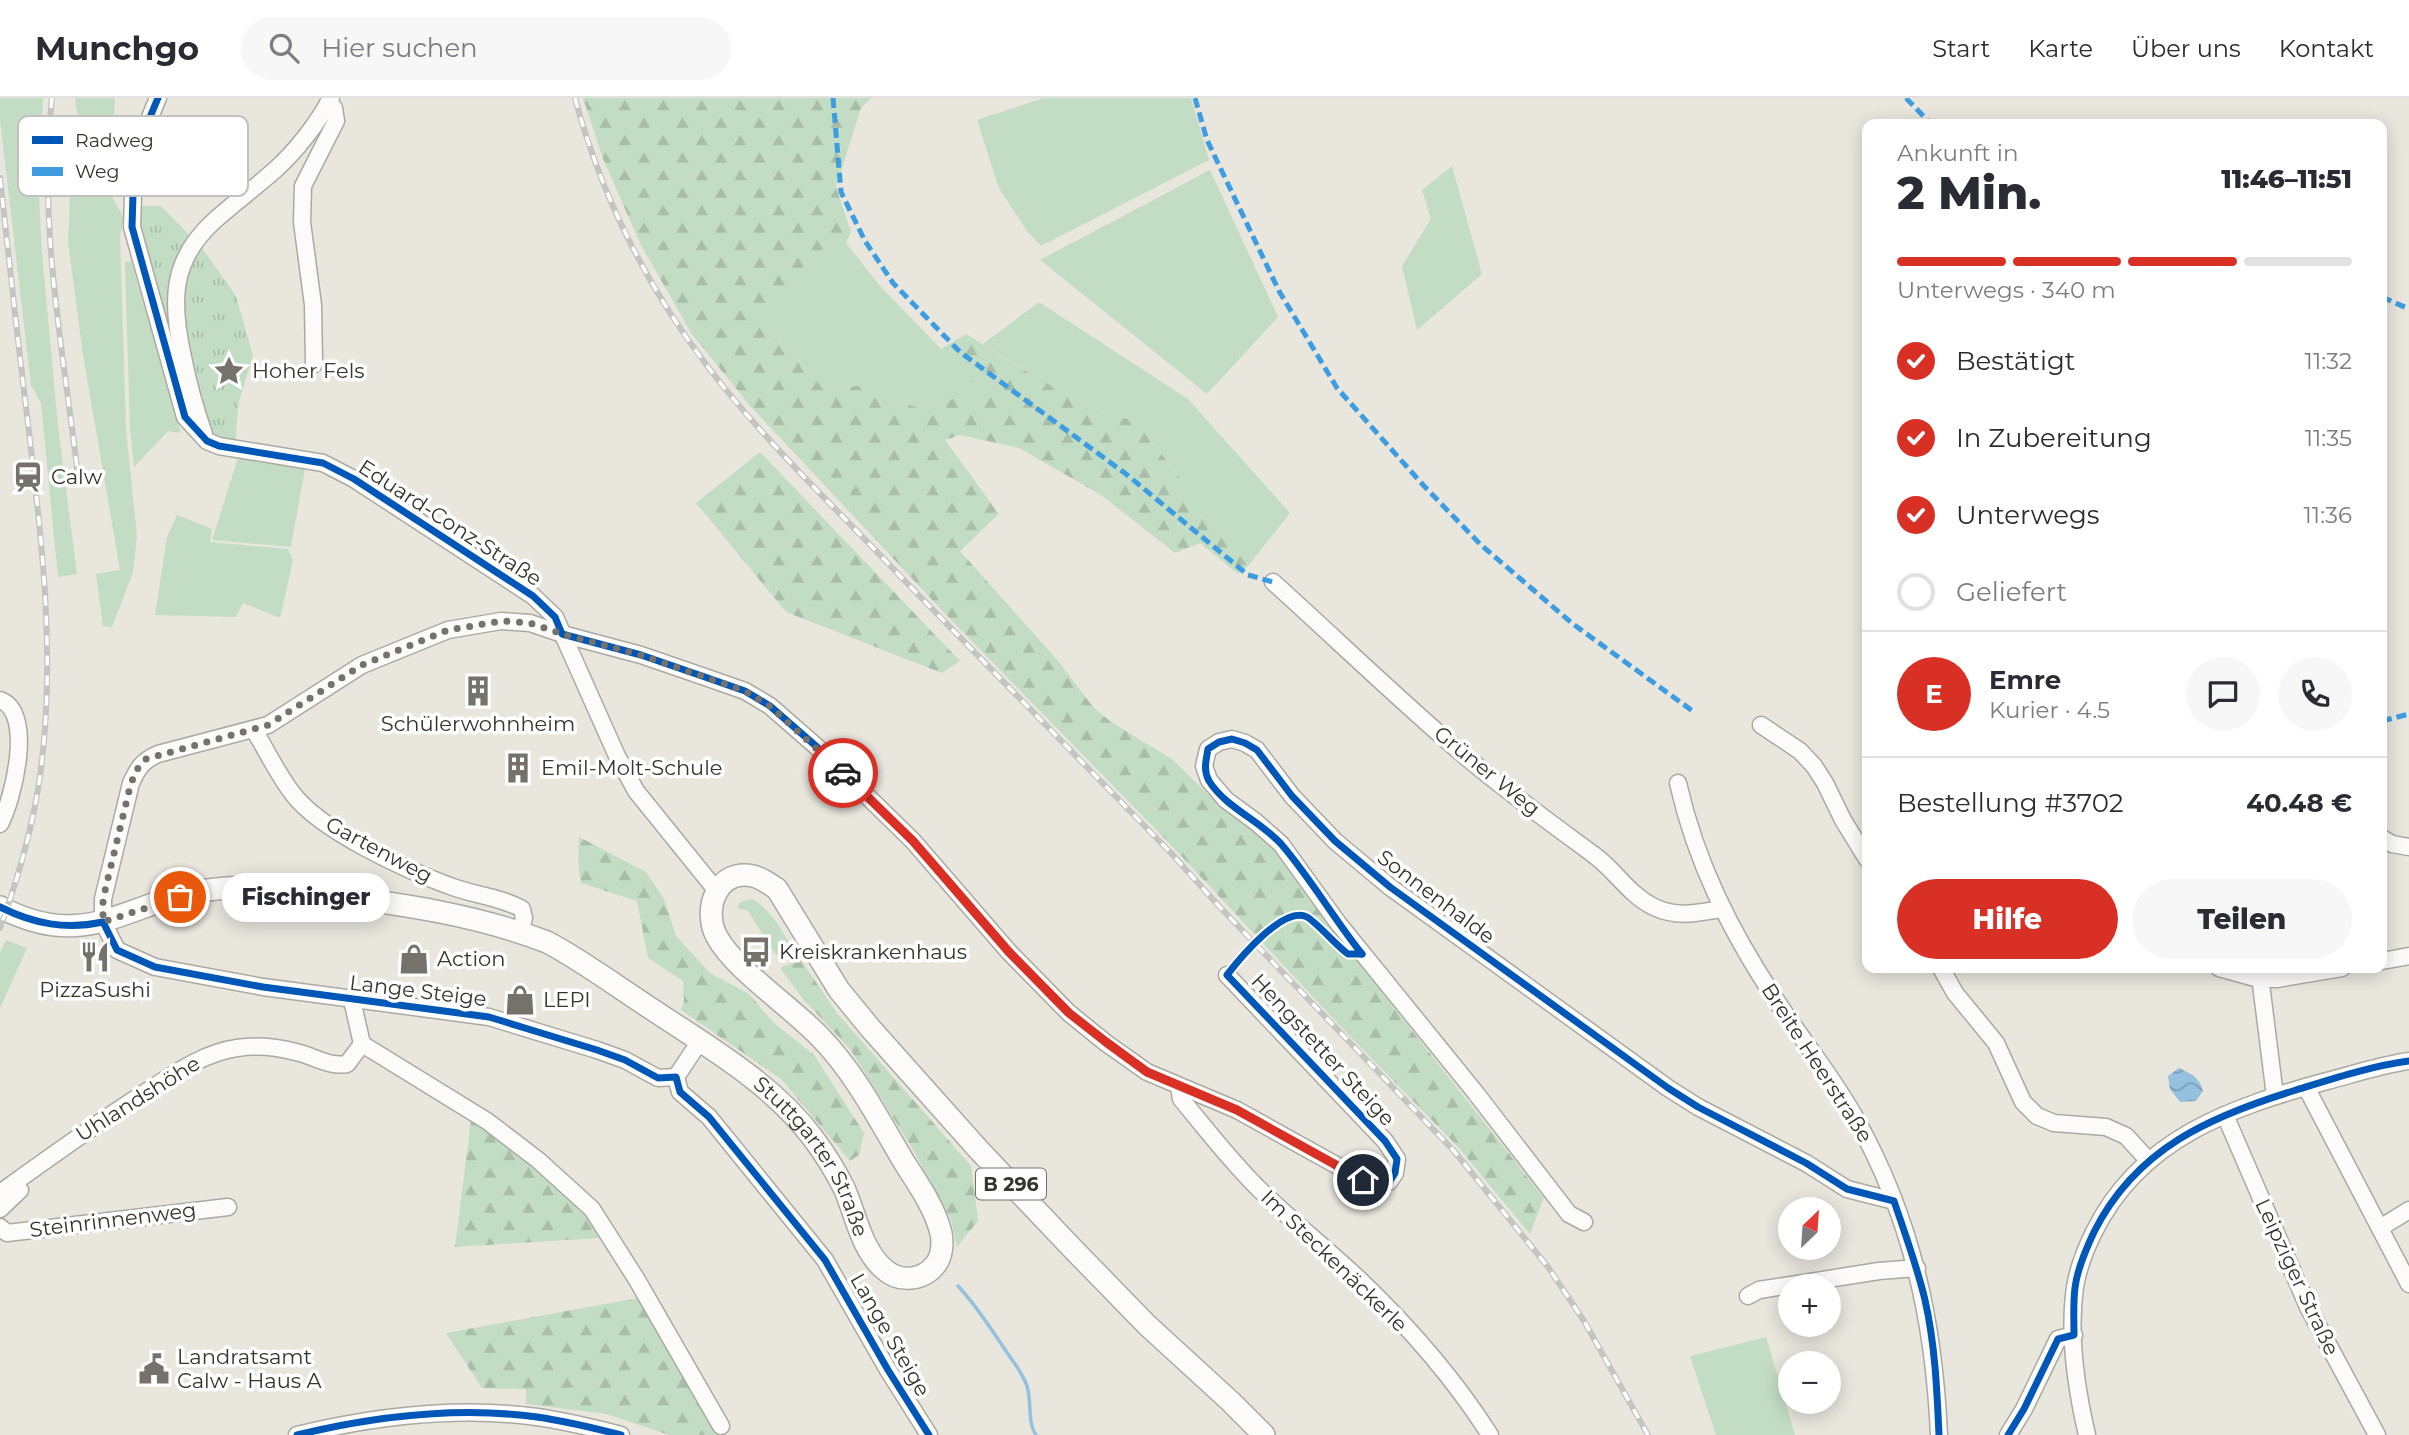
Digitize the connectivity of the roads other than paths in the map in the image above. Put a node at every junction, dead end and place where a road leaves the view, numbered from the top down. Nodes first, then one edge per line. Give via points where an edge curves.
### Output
1 (158, 98) edge
2 (330, 101) edge
3 (150, 116) edge
4 (248, 192) edge
5 (133, 196) edge
6 (243, 196) edge
7 (314, 364) dead end
8 (207, 441) junction
9 (1273, 582) dead end
10 (562, 634) junction
11 (0, 700) edge
12 (1761, 725) dead end
13 (254, 730) junction
14 (1678, 783) dead end
15 (0, 824) edge
16 (2387, 841) edge
17 (2409, 847) edge
18 (1862, 851) edge
19 (716, 890) junction
20 (1, 908) edge
21 (1721, 909) junction
22 (103, 922) junction
23 (520, 932) junction
24 (2409, 956) edge
25 (2387, 960) edge
26 (1944, 973) edge
27 (2259, 973) edge
28 (2312, 973) edge
29 (1227, 975) dead end
30 (352, 1000) junction
31 (700, 1041) junction
32 (362, 1044) junction
33 (2409, 1061) edge
34 (676, 1077) junction
35 (1179, 1087) junction
36 (2306, 1087) junction
37 (2275, 1096) junction
38 (2225, 1115) junction
39 (53, 1154) junction
40 (2148, 1160) junction
41 (0, 1193) edge
42 (1894, 1201) junction
43 (228, 1207) dead end
44 (0, 1209) edge
45 (2409, 1210) edge
46 (1584, 1222) dead end
47 (0, 1227) edge
48 (2380, 1228) junction
49 (1917, 1268) junction
50 (2409, 1284) edge
51 (1748, 1296) dead end
52 (2074, 1335) junction
53 (721, 1426) dead end
54 (297, 1435) edge
55 (621, 1435) edge
56 (929, 1435) edge
57 (1264, 1435) edge
58 (1490, 1435) edge
59 (1939, 1435) edge
60 (2008, 1435) edge
61 (2087, 1435) edge
62 (2377, 1435) edge

1 - 3 street
2 - 4 street via 278,167
2 - 7 street via 336,121 303,186
5 - 8 street via 132,227 185,417
6 - 8 street via 192,244 177,279 177,330 192,399
8 - 10 street, Eduard-Conz-Straße via 277,458 323,463 354,479 533,596 555,617
9 - 21 street, Grüner Weg via 1458,751 1598,858 1632,893 1671,914
10 - 13 street, Hengstetter Steige via 530,623 502,621 448,630 362,665
10 - 19 street, Eduard-Conz-Straße via 636,791
10 - 35 street, Hengstetter Steige via 702,676 745,691 770,706 913,841 1069,1013 1147,1072
11 - 15 street via 13,710 19,749 13,790
12 - 18 street via 1814,766
13 - 22 street, Hengstetter Steige via 158,754 138,768 103,899
13 - 23 street, Gartenweg via 294,796 317,816 341,833 444,884 522,909
14 - 21 street, Breite Heerstraße
16 - 17 street
19 - 31 main road, Stuttgarter Straße via 710,920 717,938 844,1066 932,1209 942,1236 935,1265 914,1279 883,1269 871,1255 844,1189 811,1135 781,1102
19 - 57 main road, B 296 via 739,876 753,876 777,889 839,990 870,1029 1072,1248
20 - 22 main road, Stuttgarter Straße via 57,926
21 - 42 street, Breite Heerstraße via 1776,1001 1856,1118
22 - 23 main road, Stuttgarter Straße via 198,892 236,888 383,902
22 - 30 street, Lange Steige via 117,950 155,967
23 - 31 main road, Stuttgarter Straße via 571,956
24 - 25 street
26 - 40 street via 1996,1042 2023,1102 2037,1116 2054,1123 2106,1127 2126,1136
27 - 28 street via 2277,979
27 - 37 street
29 - 35 street, Hengstetter Steige via 1385,1141 1397,1159 1395,1173 1389,1182 1363,1180 1237,1110
30 - 32 street
30 - 34 street, Lange Steige via 489,1017 625,1060 658,1078
31 - 34 street
32 - 39 street, Uhlandshöhe via 347,1064 335,1066 266,1047 209,1055 166,1078
32 - 53 street via 487,1121 592,1209
33 - 36 street
34 - 56 street, Lange Steige via 680,1092 709,1117 825,1260
35 - 58 street, Im Steckenäckerle via 1181,1099 1260,1190 1406,1327
36 - 37 street
36 - 48 street
37 - 38 street
38 - 40 street
38 - 62 street, Leipziger Straße via 2308,1307
39 - 41 street, Uhlandshöhe
39 - 44 street, Steinrinnenweg via 52,1164
40 - 52 street via 2122,1187 2088,1245 2075,1287
42 - 46 street, Sonnenhalde via 1847,1189 1668,1088 1390,887 1335,841 1257,750 1232,739 1208,750 1205,766 1209,780 1280,844 1569,1214
42 - 49 street, Breite Heerstraße
43 - 47 street, Steinrinnenweg via 7,1233
45 - 48 street
48 - 50 street
49 - 51 street via 1759,1290
49 - 59 street, Breite Heerstraße via 1932,1343
52 - 60 street via 2058,1339
52 - 61 street via 2075,1382
54 - 55 street via 389,1416 442,1412 537,1417

